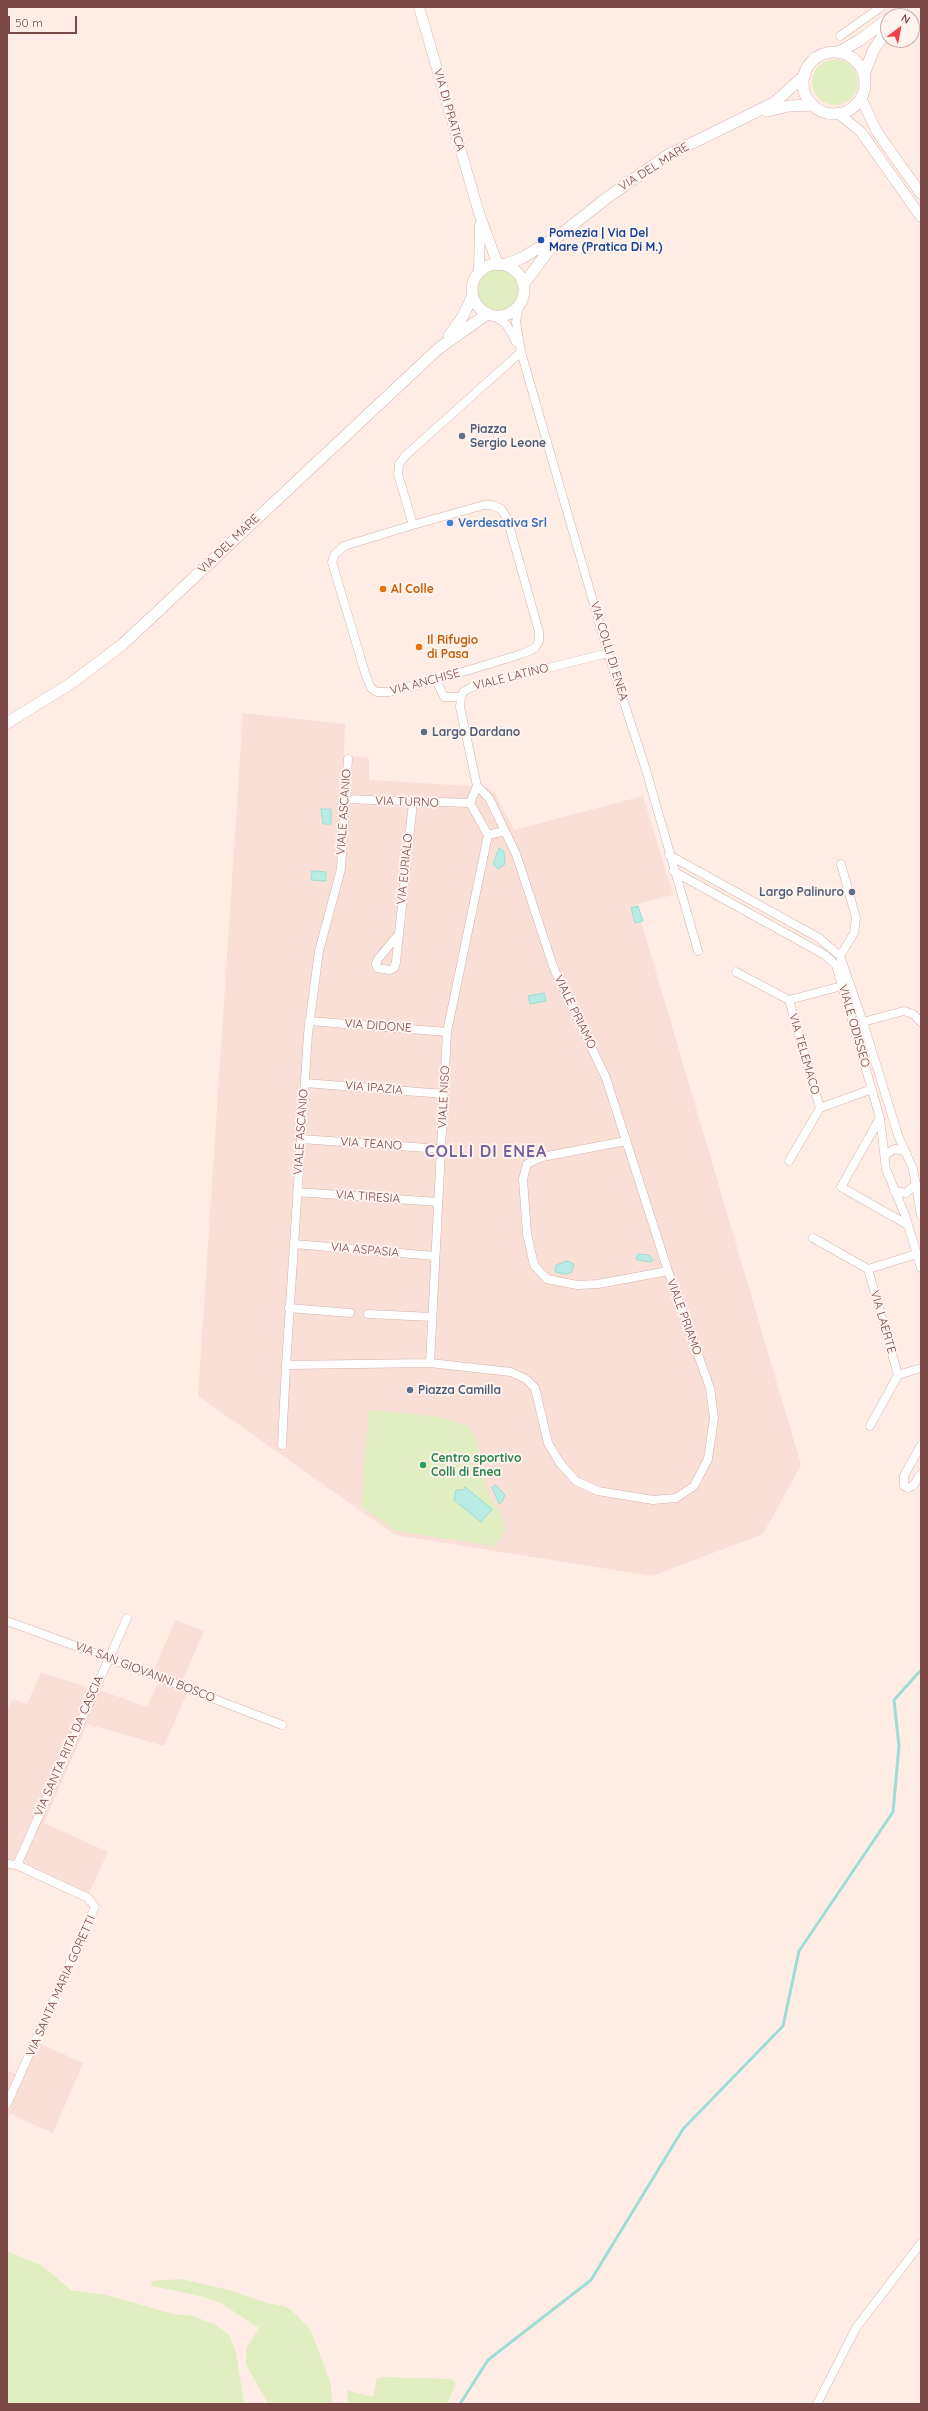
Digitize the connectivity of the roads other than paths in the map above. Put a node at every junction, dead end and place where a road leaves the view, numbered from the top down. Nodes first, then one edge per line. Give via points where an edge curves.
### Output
1 (419, 7) edge
2 (881, 7) edge
3 (880, 24) edge
4 (840, 36) dead end
5 (880, 40) edge
6 (839, 52) junction
7 (864, 74) junction
8 (805, 75) junction
9 (861, 98) junction
10 (813, 105) junction
11 (757, 113) junction
12 (838, 113) junction
13 (921, 194) edge
14 (479, 213) junction
15 (921, 217) edge
16 (560, 235) junction
17 (501, 265) junction
18 (479, 273) junction
19 (524, 285) junction
20 (473, 295) junction
21 (519, 306) junction
22 (490, 315) junction
23 (438, 349) junction
24 (521, 352) junction
25 (413, 525) junction
26 (608, 653) junction
27 (436, 680) junction
28 (461, 697) junction
29 (7, 723) edge
30 (348, 759) dead end
31 (477, 786) junction
32 (344, 799) junction
33 (412, 802) junction
34 (470, 803) junction
35 (505, 831) junction
36 (488, 835) junction
37 (669, 855) junction
38 (841, 864) dead end
39 (673, 871) junction
40 (793, 923) junction
41 (788, 934) junction
42 (398, 935) dead end
43 (698, 951) dead end
44 (840, 956) junction
45 (736, 972) dead end
46 (842, 986) junction
47 (789, 1000) junction
48 (309, 1021) junction
49 (863, 1022) junction
50 (921, 1022) edge
51 (447, 1032) junction
52 (304, 1083) junction
53 (872, 1089) junction
54 (444, 1094) junction
55 (820, 1108) junction
56 (880, 1118) junction
57 (301, 1139) junction
58 (626, 1141) junction
59 (441, 1149) junction
60 (905, 1151) junction
61 (885, 1155) junction
62 (789, 1161) dead end
63 (916, 1184) junction
64 (894, 1191) junction
65 (297, 1192) junction
66 (438, 1202) junction
67 (921, 1215) edge
68 (908, 1225) junction
69 (813, 1238) dead end
70 (294, 1244) junction
71 (917, 1254) junction
72 (435, 1256) junction
73 (921, 1268) edge
74 (868, 1269) junction
75 (668, 1272) junction
76 (289, 1308) junction
77 (350, 1313) dead end
78 (368, 1314) dead end
79 (432, 1317) junction
80 (430, 1363) junction
81 (286, 1365) junction
82 (921, 1368) edge
83 (898, 1375) junction
84 (870, 1426) dead end
85 (282, 1445) dead end
86 (921, 1445) edge
87 (921, 1474) edge
88 (127, 1618) dead end
89 (7, 1621) edge
90 (108, 1658) junction
91 (282, 1725) dead end
92 (7, 1864) edge
93 (17, 1865) junction
94 (7, 2104) edge
95 (921, 2244) edge
96 (816, 2404) edge

1 - 14 street, VIA DI PRATICA
2 - 4 street
3 - 6 main road
5 - 7 main road
6 - 7 main road via 852,57
6 - 8 main road via 821,55 808,67
7 - 9 main road
8 - 10 main road via 805,91
8 - 11 main road, VIA DEL MARE via 784,96
9 - 12 main road via 855,106
9 - 13 street via 877,132
10 - 11 main road, VIA DEL MARE via 788,106
10 - 12 main road via 829,113
11 - 16 main road, VIA DEL MARE via 655,163
12 - 15 street via 861,132
14 - 17 street, VIA DI PRATICA
14 - 18 street, VIA DI PRATICA
16 - 17 main road, VIA DEL MARE via 522,258
16 - 19 main road, VIA DEL MARE
17 - 18 main road via 491,266
17 - 19 main road via 515,270
18 - 20 main road via 475,280
19 - 21 main road
20 - 22 main road via 480,308
20 - 23 main road, VIA DEL MARE via 462,318
21 - 22 main road via 508,314
21 - 24 street, VIA COLLI DI ENEA via 516,322
22 - 23 main road, VIA DEL MARE
22 - 24 street, VIA COLLI DI ENEA via 509,328
23 - 29 main road, VIA DEL MARE via 225,547 142,628 70,684
24 - 25 street via 399,464 398,474
24 - 26 street, VIA COLLI DI ENEA
25 - 27 street, VIA ANCHISE via 344,546 335,554 332,562 371,688 380,693 389,692
25 - 27 street, VIA ANCHISE via 484,505 501,509 506,518 539,634 537,644 527,652
26 - 28 street, VIALE LATINO via 472,687 466,689
26 - 37 street, VIA COLLI DI ENEA via 646,770
27 - 28 street via 444,697
28 - 31 street, VIALE LATINO via 460,710
30 - 32 street, VIALE ASCANIO
31 - 34 street
31 - 35 street, VIALE PRIAMO via 489,798
32 - 33 street, VIA TURNO
32 - 48 street, VIALE ASCANIO via 340,873 319,951
33 - 34 street, VIA TURNO
33 - 42 street, VIA EURIALO
34 - 36 street
35 - 36 street
35 - 58 street, VIALE PRIAMO via 520,864 554,969 604,1073
36 - 51 street, VIALE NISO
37 - 39 street, VIA COLLI DI ENEA
37 - 40 street, VIALE ODISSEO
38 - 44 street via 856,918 854,933
39 - 41 street, VIALE ODISSEO
39 - 43 street, VIA COLLI DI ENEA
40 - 41 street
40 - 44 street, VIALE ODISSEO via 824,941
41 - 46 street, VIALE ODISSEO via 829,958 836,965
44 - 49 street, VIALE ODISSEO
45 - 47 street, VIA TELEMACO
46 - 47 street, VIA TELEMACO
46 - 53 street, VIALE ODISSEO
47 - 55 street, VIA TELEMACO
48 - 51 street, VIA DIDONE
48 - 52 street, VIALE ASCANIO
49 - 50 street via 904,1011 913,1014
49 - 60 street, VIALE ODISSEO
51 - 54 street, VIALE NISO
52 - 54 street, VIA IPAZIA
52 - 57 street, VIALE ASCANIO
53 - 55 street, VIA TELEMACO
53 - 56 street, VIALE ODISSEO
54 - 59 street, VIALE NISO
55 - 62 street, VIA TELEMACO
56 - 61 street, VIALE ODISSEO
56 - 68 street via 841,1187
57 - 59 street, VIA TEANO
57 - 65 street, VIALE ASCANIO
58 - 75 street, VIALE PRIAMO
58 - 75 street via 542,1157 527,1164 523,1179 527,1234 534,1265 547,1279 577,1285
59 - 66 street, VIALE NISO
60 - 61 street via 894,1149
60 - 63 street, VIALE ODISSEO
61 - 64 street, VIALE ODISSEO via 886,1169
63 - 64 street via 906,1193
63 - 67 street, VIALE ODISSEO
64 - 68 street, VIALE ODISSEO
65 - 66 street, VIA TIRESIA
65 - 70 street, VIALE ASCANIO
66 - 72 street, VIALE NISO
68 - 71 street, VIALE ODISSEO
69 - 74 street
70 - 72 street, VIA ASPASIA
70 - 76 street, VIALE ASCANIO
71 - 73 street, VIALE ODISSEO
71 - 74 street
72 - 79 street, VIALE NISO
74 - 83 street, VIA LAERTE
75 - 80 street, VIALE PRIAMO via 707,1377 714,1412 707,1464 696,1483 681,1496 653,1500 584,1486 572,1477 550,1448 539,1397 528,1381 503,1370
76 - 77 street
76 - 81 street, VIALE ASCANIO
78 - 79 street
79 - 80 street, VIALE NISO
80 - 81 street
81 - 85 street, VIALE ASCANIO
82 - 83 street
83 - 84 street
86 - 87 street via 904,1476 904,1486 913,1486
88 - 90 street, VIA SANTA RITA DA CASCIA
89 - 90 street, VIA SAN GIOVANNI BOSCO
90 - 91 street, VIA SAN GIOVANNI BOSCO
90 - 93 street, VIA SANTA RITA DA CASCIA
92 - 93 street
93 - 94 street, VIA SANTA MARIA GORETTI via 88,1898 96,1907
95 - 96 street via 856,2328

